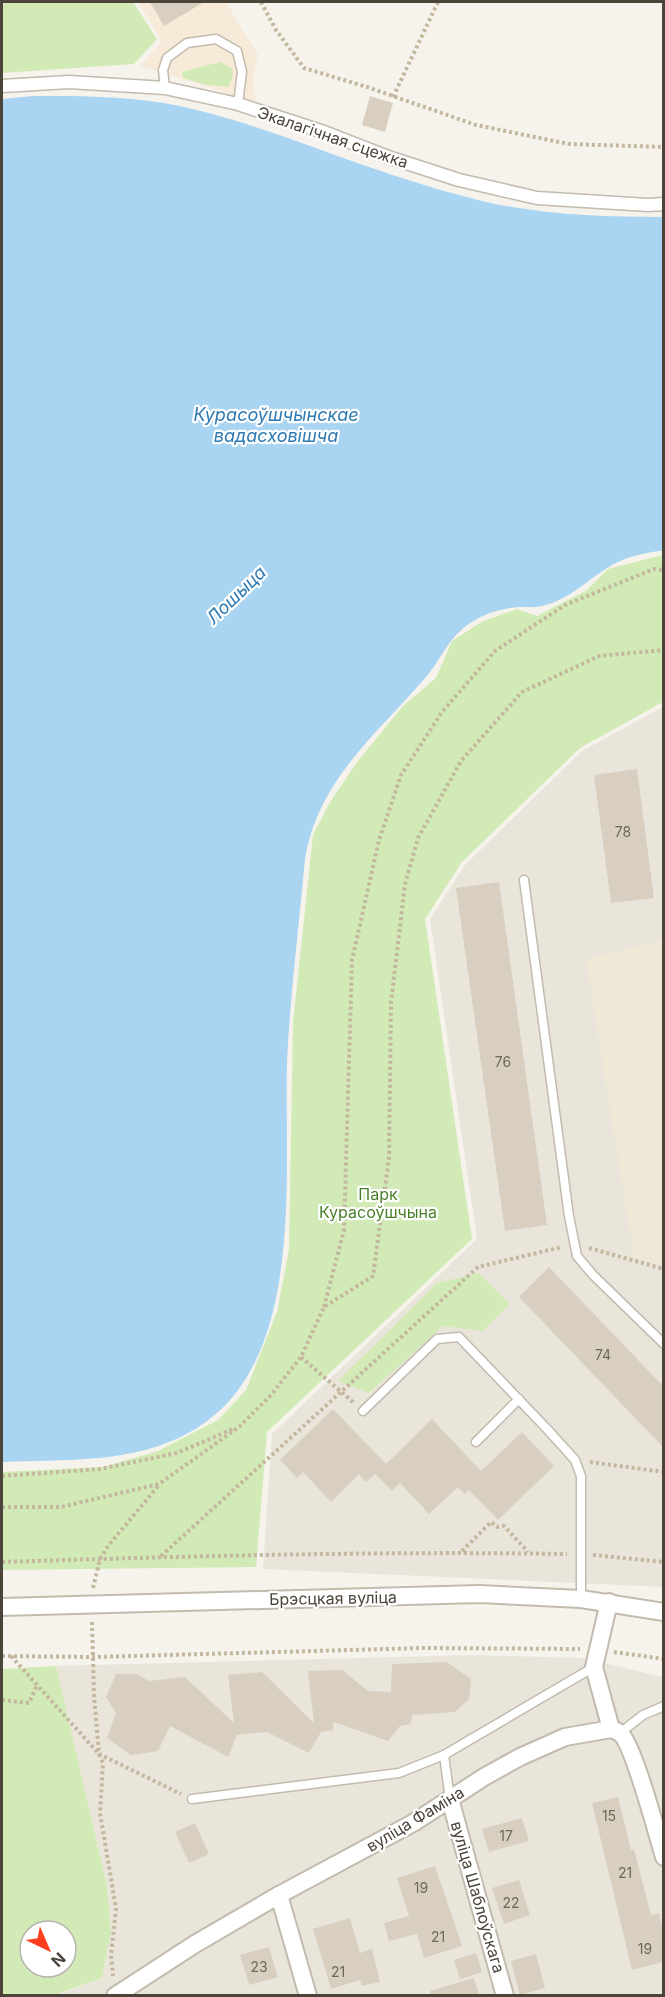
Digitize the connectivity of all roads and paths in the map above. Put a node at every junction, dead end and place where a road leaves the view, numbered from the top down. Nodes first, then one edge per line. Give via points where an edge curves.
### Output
1 (261, 2) edge
2 (438, 2) edge
3 (2, 86) edge
4 (165, 88) junction
5 (393, 97) junction
6 (238, 104) junction
7 (663, 147) edge
8 (663, 204) edge
9 (663, 570) edge
10 (663, 650) edge
11 (524, 880) dead end
12 (575, 1244) junction
13 (663, 1269) edge
14 (324, 1307) junction
15 (663, 1344) edge
16 (301, 1357) junction
17 (342, 1392) junction
18 (519, 1399) junction
19 (363, 1411) joint
20 (239, 1426) junction
21 (477, 1442) dead end
22 (574, 1460) junction
23 (663, 1472) edge
24 (2, 1476) edge
25 (159, 1484) junction
26 (2, 1507) edge
27 (498, 1520) dead end
28 (497, 1527) junction
29 (461, 1552) junction
30 (529, 1553) junction
31 (582, 1554) junction
32 (161, 1557) junction
33 (100, 1559) junction
34 (2, 1562) edge
35 (663, 1562) edge
36 (581, 1599) junction
37 (609, 1602) junction
38 (91, 1604) junction
39 (2, 1607) edge
40 (663, 1612) edge
41 (599, 1650) junction
42 (2, 1656) edge
43 (11, 1656) junction
44 (94, 1657) junction
45 (663, 1659) edge
46 (594, 1667) junction
47 (37, 1685) junction
48 (2, 1701) edge
49 (663, 1706) edge
50 (615, 1731) junction
51 (99, 1754) junction
52 (444, 1755) junction
53 (192, 1799) joint
54 (450, 1799) junction
55 (663, 1857) edge
56 (279, 1895) junction
57 (115, 1995) edge
58 (308, 1995) edge
59 (505, 1995) edge

1 - 5 path via 304,69
2 - 5 path
3 - 4 street, Экалагічная сцежка via 69,82
4 - 6 street, Экалагічная сцежка
4 - 6 lane via 163,70 167,58 187,42 216,39 237,51 242,72
5 - 7 path via 476,125 569,144
6 - 8 street, Экалагічная сцежка via 459,180 537,198
9 - 14 path via 654,569 565,605 495,651 442,712 400,775 379,840 352,960 344,1230
10 - 14 path via 599,656 522,692 461,761 418,838 405,884 391,1003 389,1158 372,1276
11 - 12 lane
12 - 13 path
12 - 15 lane via 577,1256 593,1275
12 - 17 path via 478,1267
14 - 16 path
16 - 17 path
16 - 20 path via 272,1395
17 - 19 path
17 - 32 path
18 - 19 lane via 459,1337 437,1339
18 - 21 lane
18 - 22 lane
20 - 24 path via 177,1453 100,1469
20 - 25 path
22 - 23 path
22 - 31 lane via 581,1476
25 - 26 path via 61,1507
25 - 33 path
27 - 28 path
28 - 29 path via 491,1522
28 - 30 path via 504,1526
29 - 30 path
29 - 32 path
30 - 31 path
31 - 35 path
31 - 36 lane
32 - 33 path
33 - 34 path
33 - 38 path
36 - 37 street, Брэсцкая вуліца
36 - 38 street, Брэсцкая вуліца via 479,1594
37 - 40 street, Брэсцкая вуліца
37 - 41 street
38 - 39 street, Брэсцкая вуліца
38 - 44 path
41 - 44 path via 423,1648
41 - 45 path
41 - 46 street
42 - 43 path
43 - 44 path
43 - 47 path
44 - 51 path
46 - 50 street
46 - 52 lane
47 - 48 path via 28,1703
47 - 51 path
49 - 50 lane
50 - 54 street, вуліца Фаміна via 565,1737 520,1757
50 - 55 street via 627,1743
51 - 53 path
51 - 57 path via 103,1763 100,1813 116,1909 111,1955
52 - 53 lane via 399,1773
52 - 54 lane
54 - 56 street, вуліца Фаміна
54 - 59 street, вуліца Шаблоўскага
56 - 57 street, вуліца Фаміна
56 - 58 street

